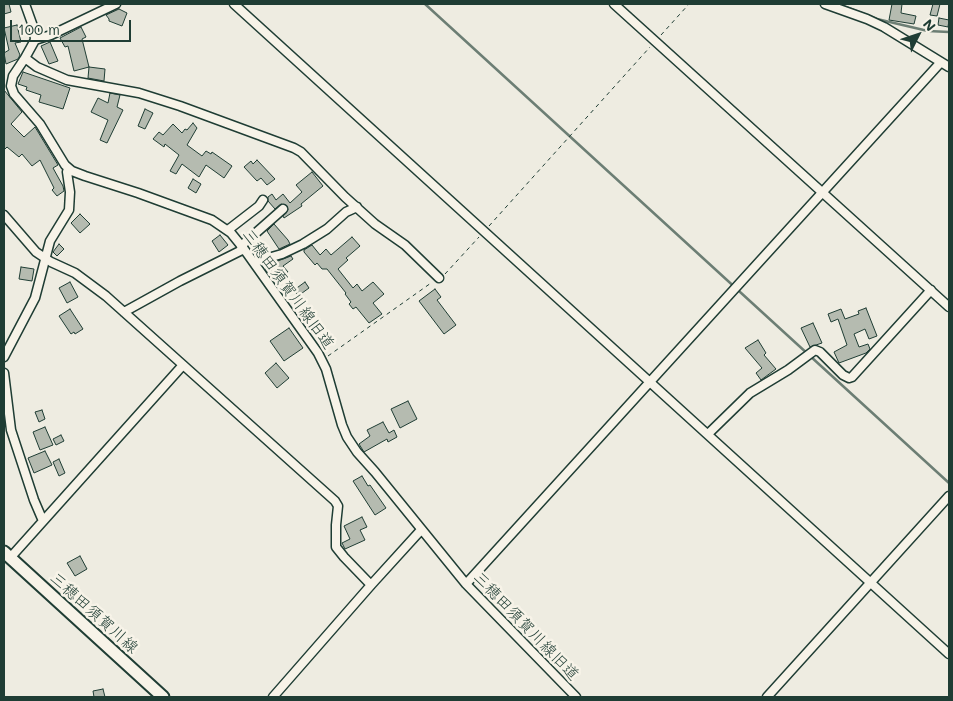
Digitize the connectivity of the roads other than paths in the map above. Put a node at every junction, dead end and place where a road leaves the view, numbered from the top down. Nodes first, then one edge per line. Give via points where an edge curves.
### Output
1 (25, 4) edge
2 (116, 4) edge
3 (234, 4) edge
4 (614, 4) edge
5 (825, 4) edge
6 (35, 40) junction
7 (25, 58) junction
8 (941, 62) junction
9 (949, 67) edge
10 (4, 72) edge
11 (12, 76) junction
12 (68, 168) junction
13 (822, 193) junction
14 (263, 200) dead end
15 (357, 207) junction
16 (283, 208) dead end
17 (4, 214) edge
18 (228, 230) junction
19 (243, 247) junction
20 (46, 259) junction
21 (254, 262) junction
22 (439, 278) road end
23 (931, 290) junction
24 (949, 307) edge
25 (124, 312) junction
26 (4, 357) edge
27 (183, 365) junction
28 (4, 374) edge
29 (651, 382) junction
30 (708, 434) junction
31 (949, 496) edge
32 (44, 521) junction
33 (422, 530) junction
34 (7, 555) edge
35 (871, 582) junction
36 (466, 584) junction
37 (371, 585) junction
38 (949, 654) edge
39 (163, 697) edge
40 (272, 697) edge
41 (576, 697) edge
42 (767, 697) edge

1 - 6 street
2 - 6 street
3 - 29 street
4 - 13 street
5 - 8 street via 884,27
6 - 7 street
7 - 11 street
7 - 15 street via 67,80 139,94 180,106 294,148
8 - 9 street
8 - 13 street
10 - 11 street
11 - 12 street via 13,92 40,124
12 - 18 street, 三穂田須賀川線旧道 via 200,215
12 - 20 street via 70,206 50,241
13 - 23 street
13 - 29 street
14 - 18 street
15 - 21 street via 346,212 328,230 303,244
15 - 22 street via 405,245
16 - 19 street
17 - 20 street via 36,252
18 - 19 street, 三穂田須賀川線旧道
19 - 21 street, 三穂田須賀川線旧道
19 - 25 street
20 - 25 street via 74,273
20 - 26 street via 35,298
21 - 33 street, 三穂田須賀川線旧道 via 322,360 347,437
23 - 24 street
23 - 30 street via 852,377 843,375 815,350 750,393
25 - 27 street
27 - 32 street
27 - 37 street via 335,501 338,506 336,546
28 - 32 street via 12,430
29 - 30 street
29 - 36 street
30 - 35 street
31 - 35 street
32 - 34 street
33 - 36 street, 三穂田須賀川線旧道
33 - 37 street
34 - 39 main road, 三穂田須賀川線
35 - 38 street
35 - 42 street
36 - 41 street, 三穂田須賀川線旧道
37 - 40 street

